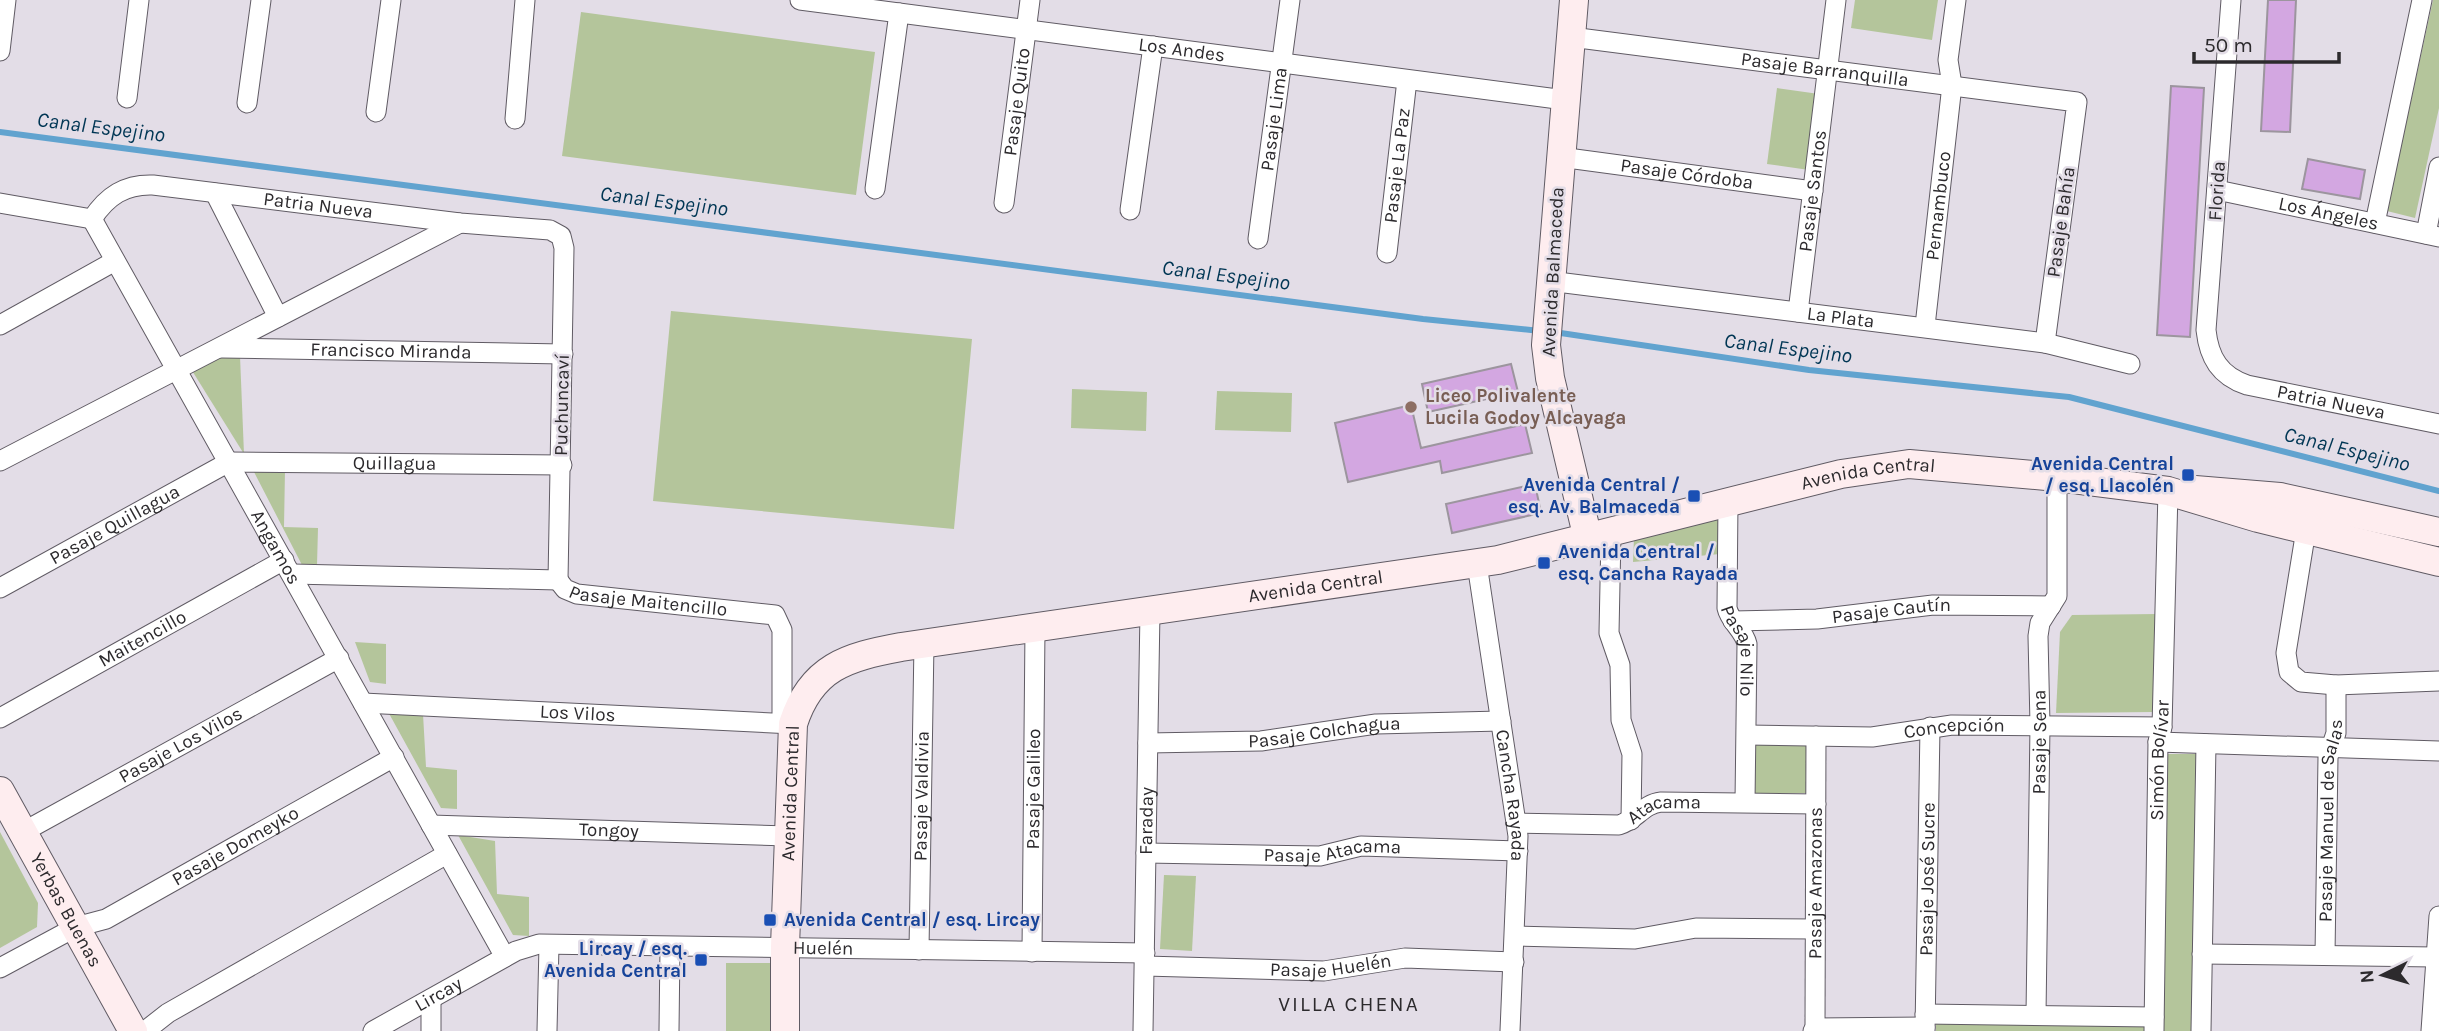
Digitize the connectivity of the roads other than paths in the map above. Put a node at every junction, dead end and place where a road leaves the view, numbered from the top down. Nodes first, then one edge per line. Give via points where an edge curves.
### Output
1 (6, 0) edge
2 (139, 0) edge
3 (261, 0) edge
4 (391, 0) edge
5 (525, 0) edge
6 (800, 0) edge
7 (1030, 0) edge
8 (1290, 0) edge
9 (1574, 0) edge
10 (1836, 0) edge
11 (1956, 0) edge
12 (2231, 0) edge
13 (2422, 0) edge
14 (856, 4) edge
15 (899, 13) junction
16 (1027, 30) junction
17 (1571, 37) junction
18 (1153, 46) junction
19 (0, 51) edge
20 (1282, 63) junction
21 (1827, 70) junction
22 (1407, 79) junction
23 (1952, 85) junction
24 (127, 98) dead end
25 (1565, 100) junction
26 (2077, 102) joint
27 (247, 103) dead end
28 (376, 112) dead end
29 (515, 119) dead end
30 (1560, 157) junction
31 (2439, 167) edge
32 (875, 189) dead end
33 (2217, 190) junction
34 (1813, 191) junction
35 (215, 192) junction
36 (0, 203) edge
37 (1004, 203) dead end
38 (1130, 209) dead end
39 (92, 219) junction
40 (460, 223) junction
41 (2375, 223) junction
42 (556, 232) joint
43 (2432, 236) edge
44 (1258, 239) dead end
45 (1387, 253) dead end
46 (116, 261) junction
47 (1549, 281) junction
48 (1798, 312) junction
49 (278, 317) junction
50 (0, 325) edge
51 (1925, 326) junction
52 (2045, 343) junction
53 (218, 348) junction
54 (563, 354) junction
55 (2130, 364) dead end
56 (178, 369) junction
57 (2226, 376) joint
58 (2439, 424) edge
59 (0, 461) edge
60 (229, 462) junction
61 (562, 465) junction
62 (2057, 477) junction
63 (2168, 491) junction
64 (1728, 502) junction
65 (2426, 528) edge
66 (2305, 530) junction
67 (1599, 537) junction
68 (2406, 554) junction
69 (2439, 562) edge
70 (1477, 564) junction
71 (288, 567) junction
72 (558, 580) junction
73 (0, 588) edge
74 (2051, 606) junction
75 (1150, 611) junction
76 (1732, 621) junction
77 (1035, 628) junction
78 (925, 643) junction
79 (339, 658) junction
80 (2439, 681) edge
81 (2336, 685) junction
82 (363, 703) junction
83 (0, 718) edge
84 (1501, 721) junction
85 (788, 724) junction
86 (2040, 725) junction
87 (1930, 727) junction
88 (1747, 735) junction
89 (2160, 735) junction
90 (1816, 736) junction
91 (1148, 743) junction
92 (2206, 744) junction
93 (2332, 746) junction
94 (2439, 751) edge
95 (394, 757) junction
96 (0, 791) edge
97 (1745, 802) junction
98 (1816, 804) junction
99 (1631, 820) junction
100 (1517, 824) junction
101 (431, 825) junction
102 (23, 832) junction
103 (789, 836) junction
104 (1518, 851) junction
105 (1146, 853) junction
106 (447, 854) junction
107 (2439, 916) edge
108 (76, 927) junction
109 (1815, 929) junction
110 (1515, 936) junction
111 (549, 945) junction
112 (670, 947) junction
113 (785, 947) junction
114 (919, 950) junction
115 (1032, 951) junction
116 (2202, 954) junction
117 (2325, 955) junction
118 (505, 957) junction
119 (2435, 957) junction
120 (1145, 960) junction
121 (1514, 962) junction
122 (0, 968) edge
123 (430, 999) junction
124 (2036, 1015) junction
125 (1925, 1024) edge
126 (2154, 1024) edge
127 (1814, 1030) edge
128 (133, 1031) edge
129 (145, 1031) edge
130 (373, 1031) edge
131 (431, 1031) edge
132 (547, 1031) edge
133 (669, 1031) edge
134 (785, 1031) edge
135 (1143, 1031) edge
136 (1510, 1031) edge
137 (2201, 1031) edge
138 (2431, 1031) edge

1 - 19 street
2 - 24 street
3 - 27 street
4 - 28 street
5 - 29 street
6 - 14 street, Los Andes
7 - 16 street, Pasaje Quito
8 - 20 street, Pasaje Lima
9 - 17 street, Avenida Balmaceda
10 - 21 street, Pasaje Santos
11 - 23 street, Pernambuco via 1948,60
12 - 33 street, Florida
13 - 41 street
14 - 15 street, Los Andes
15 - 16 street, Los Andes
15 - 32 street
16 - 18 street, Los Andes
16 - 37 street, Pasaje Quito
17 - 21 street, Pasaje Barranquilla
17 - 25 street, Avenida Balmaceda
18 - 20 street, Los Andes
18 - 38 street
20 - 22 street, Los Andes
20 - 44 street, Pasaje Lima
21 - 23 street, Pasaje Barranquilla
21 - 34 street, Pasaje Santos
22 - 25 street, Los Andes
22 - 45 street, Pasaje La Paz
23 - 26 street, Pasaje Barranquilla
23 - 51 street, Pernambuco
25 - 30 street, Avenida Balmaceda
26 - 52 street, Pasaje Bahía
30 - 34 street, Pasaje Córdoba
30 - 47 street, Avenida Balmaceda
31 - 43 street
33 - 41 street, Los Ángeles
33 - 57 street, Florida via 2206,330 2211,355
34 - 48 street, Pasaje Santos
35 - 39 street, Patria Nueva via 131,186 107,200
35 - 40 street, Patria Nueva
35 - 49 street
36 - 39 street
39 - 46 street, Angamos
40 - 42 street, Patria Nueva
40 - 49 street, Francisco Miranda
41 - 43 street, Los Ángeles
42 - 54 street, Puchuncaví via 564,248
46 - 50 street
46 - 56 street, Angamos
47 - 48 street, La Plata
47 - 67 street, Avenida Balmaceda via 1546,345 1550,378
48 - 51 street, La Plata
49 - 53 street, Francisco Miranda
51 - 52 street, La Plata
52 - 55 street, La Plata
53 - 54 street, Francisco Miranda
53 - 56 street, Francisco Miranda
54 - 61 street, Puchuncaví
56 - 59 street, Francisco Miranda
56 - 60 street, Angamos
57 - 58 street, Patria Nueva via 2247,385
60 - 61 street, Quillagua
60 - 71 street, Angamos
60 - 73 street, Pasaje Quillagua
61 - 72 street, Puchuncaví
62 - 63 street, Avenida Central
62 - 64 street, Avenida Central via 1909,464 1841,474
62 - 74 street, Pasaje Sena via 2057,596
63 - 65 street, Avenida Central via 2213,489 2280,497
63 - 66 street, Avenida Central
63 - 89 street, Simón Bolívar
64 - 67 street, Avenida Central
64 - 76 street, Pasaje Nilo via 1727,608
65 - 68 street
66 - 68 street, Avenida Central
66 - 81 street via 2286,653 2289,672 2301,682
67 - 70 street, Avenida Central
67 - 99 street via 1609,633 1620,666 1620,713 1632,754
68 - 69 street, Avenida Central
70 - 75 street, Avenida Central
70 - 84 street, Cancha Rayada
71 - 72 street, Pasaje Maitencillo
71 - 79 street, Angamos
71 - 83 street, Maitencillo
72 - 85 street, Pasaje Maitencillo via 577,594 775,614 782,630
74 - 76 street, Pasaje Cautín via 1933,605 1817,619
74 - 86 street, Pasaje Sena via 2038,636
75 - 77 street, Avenida Central
75 - 91 street, Faraday
76 - 88 street, Pasaje Nilo via 1747,644
77 - 78 street, Avenida Central
77 - 115 street, Pasaje Galileo
78 - 85 street, Avenida Central via 868,653 839,664 810,689
78 - 114 street, Pasaje Valdivia
79 - 82 street, Angamos
79 - 102 street, Pasaje Los Vilos
80 - 81 street
81 - 93 street, Pasaje Manuel de Salas
82 - 85 street, Los Vilos
82 - 95 street, Angamos
84 - 91 street, Pasaje Colchagua via 1376,724 1261,741
84 - 100 street, Cancha Rayada
85 - 103 street, Avenida Central
86 - 87 street, Concepción
86 - 89 street, Concepción
86 - 124 street, Pasaje Sena
87 - 90 street, Concepción via 1888,736
87 - 125 street, Pasaje José Sucre
88 - 90 street, Concepción
88 - 97 street, Pasaje Nilo
89 - 92 street, Concepción
89 - 126 street, Simón Bolívar
90 - 98 street, Pasaje Amazonas
91 - 105 street, Faraday
92 - 93 street, Concepción
92 - 116 street
93 - 94 street, Concepción
93 - 117 street, Pasaje Manuel de Salas via 2328,757
95 - 101 street, Angamos
95 - 108 street, Pasaje Domeyko via 106,919
96 - 102 street, Yerbas Buenas
97 - 98 street, Atacama
97 - 99 street, Atacama via 1654,803
98 - 109 street, Pasaje Amazonas
99 - 100 street, Atacama via 1611,825
100 - 104 street, Cancha Rayada
101 - 103 street, Tongoy
101 - 106 street, Angamos
102 - 108 street, Yerbas Buenas
103 - 113 street, Avenida Central
104 - 105 street, Pasaje Atacama via 1361,846 1320,856
104 - 110 street, Cancha Rayada
105 - 120 street, Faraday
106 - 118 street, Angamos
106 - 129 street via 167,1013
107 - 119 street
108 - 122 street, Pasaje Domeyko
108 - 128 street, Yerbas Buenas
109 - 110 street via 1696,928 1635,939
109 - 127 street, Pasaje Amazonas
110 - 121 street, Cancha Rayada
111 - 112 street, Huelén
111 - 118 street, Huelén via 526,947
111 - 132 street
112 - 113 street, Huelén
112 - 133 street
113 - 114 street, Huelén
113 - 134 street, Avenida Central
114 - 115 street, Huelén
115 - 120 street, Huelén
116 - 117 street
116 - 137 street
117 - 119 street
118 - 123 street, Lircay
119 - 138 street
120 - 121 street, Pasaje Huelén via 1324,971 1405,958
120 - 135 street, Faraday
121 - 136 street, Cancha Rayada
123 - 130 street, Lircay
123 - 131 street
124 - 125 street
124 - 126 street
125 - 127 street

